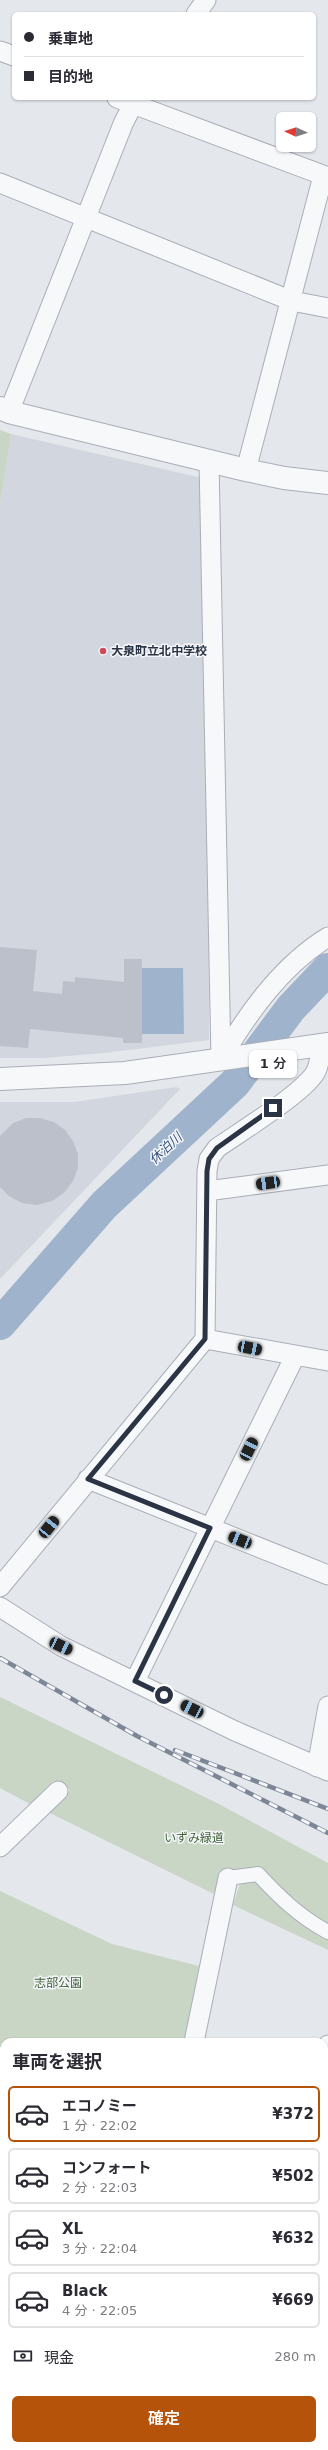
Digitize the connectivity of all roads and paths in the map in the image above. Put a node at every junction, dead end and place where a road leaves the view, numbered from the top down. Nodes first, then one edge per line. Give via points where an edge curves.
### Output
1 (206, 0) edge
2 (197, 12) edge
3 (0, 51) edge
4 (12, 55) edge
5 (128, 100) edge
6 (326, 176) edge
7 (0, 183) edge
8 (85, 219) junction
9 (292, 301) junction
10 (328, 308) edge
11 (4, 410) edge
12 (209, 461) junction
13 (246, 470) junction
14 (328, 483) edge
15 (328, 937) edge
16 (324, 1045) edge
17 (230, 1058) junction
18 (0, 1079) edge
19 (328, 1175) edge
20 (207, 1191) junction
21 (205, 1339) junction
22 (295, 1356) junction
23 (328, 1361) edge
24 (88, 1479) junction
25 (210, 1528) junction
26 (328, 1575) edge
27 (0, 1587) edge
28 (0, 1607) edge
29 (135, 1681) junction
30 (328, 1706) edge
31 (323, 1769) edge
32 (58, 1791) dead end
33 (0, 1847) edge
34 (228, 1878) joint
35 (328, 1932) edge
36 (195, 2038) edge

1 - 2 street
3 - 4 street
5 - 6 street
5 - 8 street
6 - 9 street
7 - 8 street
8 - 9 street
8 - 11 street
9 - 10 street
9 - 13 street
11 - 12 street
12 - 13 street
12 - 17 street
13 - 14 street
15 - 17 street via 305,951 278,979 243,1024
16 - 17 street
16 - 20 street via 312,1077 296,1093 217,1148 209,1159
17 - 18 street via 125,1073
19 - 20 street
20 - 21 street
21 - 22 street
21 - 24 street
22 - 23 street
22 - 25 street
24 - 25 street
24 - 27 street
25 - 26 street
25 - 29 street
28 - 29 street via 61,1646
29 - 31 street via 235,1731
30 - 31 street
32 - 33 street
34 - 35 street via 258,1874 278,1896 308,1921
34 - 36 street

